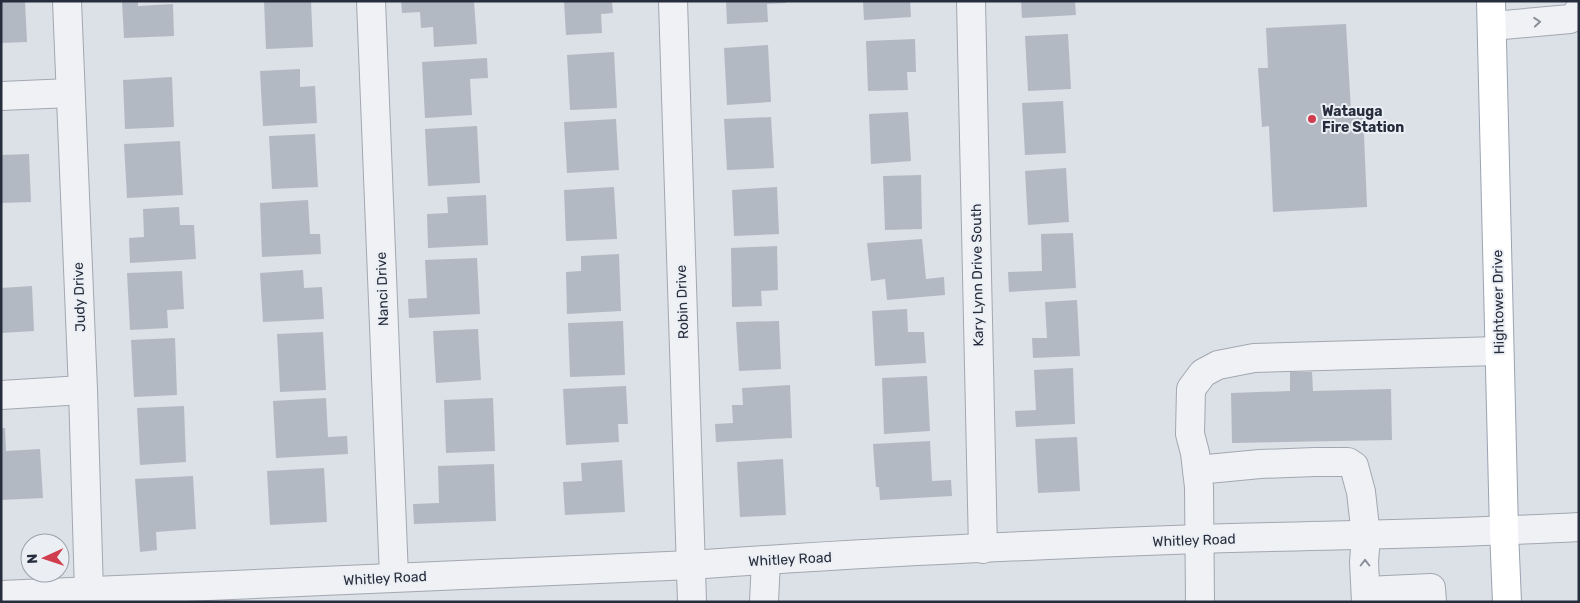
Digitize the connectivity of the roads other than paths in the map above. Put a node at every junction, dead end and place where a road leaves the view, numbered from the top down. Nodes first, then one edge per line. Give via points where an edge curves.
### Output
1 (67, 1) edge
2 (371, 1) edge
3 (673, 1) edge
4 (971, 1) edge
5 (1578, 1) edge
6 (1579, 6) edge
7 (1579, 10) edge
8 (1492, 14) edge
9 (70, 93) junction
10 (1, 96) edge
11 (1499, 351) junction
12 (83, 390) junction
13 (1, 395) edge
14 (1197, 470) junction
15 (1579, 527) edge
16 (1504, 531) junction
17 (1366, 536) junction
18 (1200, 539) junction
19 (983, 549) junction
20 (766, 560) junction
21 (691, 565) junction
22 (394, 577) junction
23 (89, 592) junction
24 (1, 595) edge
25 (1366, 596) edge
26 (692, 602) edge
27 (764, 602) edge
28 (1200, 602) edge
29 (1432, 602) edge
30 (1507, 602) edge

1 - 9 street, Judy Drive
2 - 22 street, Nanci Drive
3 - 21 street, Robin Drive
4 - 19 street, Kary Lynn Drive South
5 - 6 street
8 -> 7 street via 1570,19
8 - 11 main road, Hightower Drive
9 - 10 street
9 - 12 street, Judy Drive
11 - 14 street via 1254,358 1218,365 1202,373 1191,389 1190,434
11 - 16 main road, Hightower Drive
12 - 13 street
12 - 23 street, Judy Drive
14 - 17 street via 1260,464 1348,462 1354,466 1358,478
14 - 18 street
15 - 16 street, Whitley Road
16 - 17 street, Whitley Road
16 - 30 main road, Hightower Drive
17 - 18 street, Whitley Road
25 -> 17 street
18 - 19 street, Whitley Road
18 - 28 street
19 - 20 street, Whitley Road
20 - 21 street, Whitley Road
20 - 27 street
21 - 22 street, Whitley Road
21 - 26 street, Robin Drive
22 - 23 street, Whitley Road
23 - 24 street, Whitley Road
25 - 29 street via 1432,588

